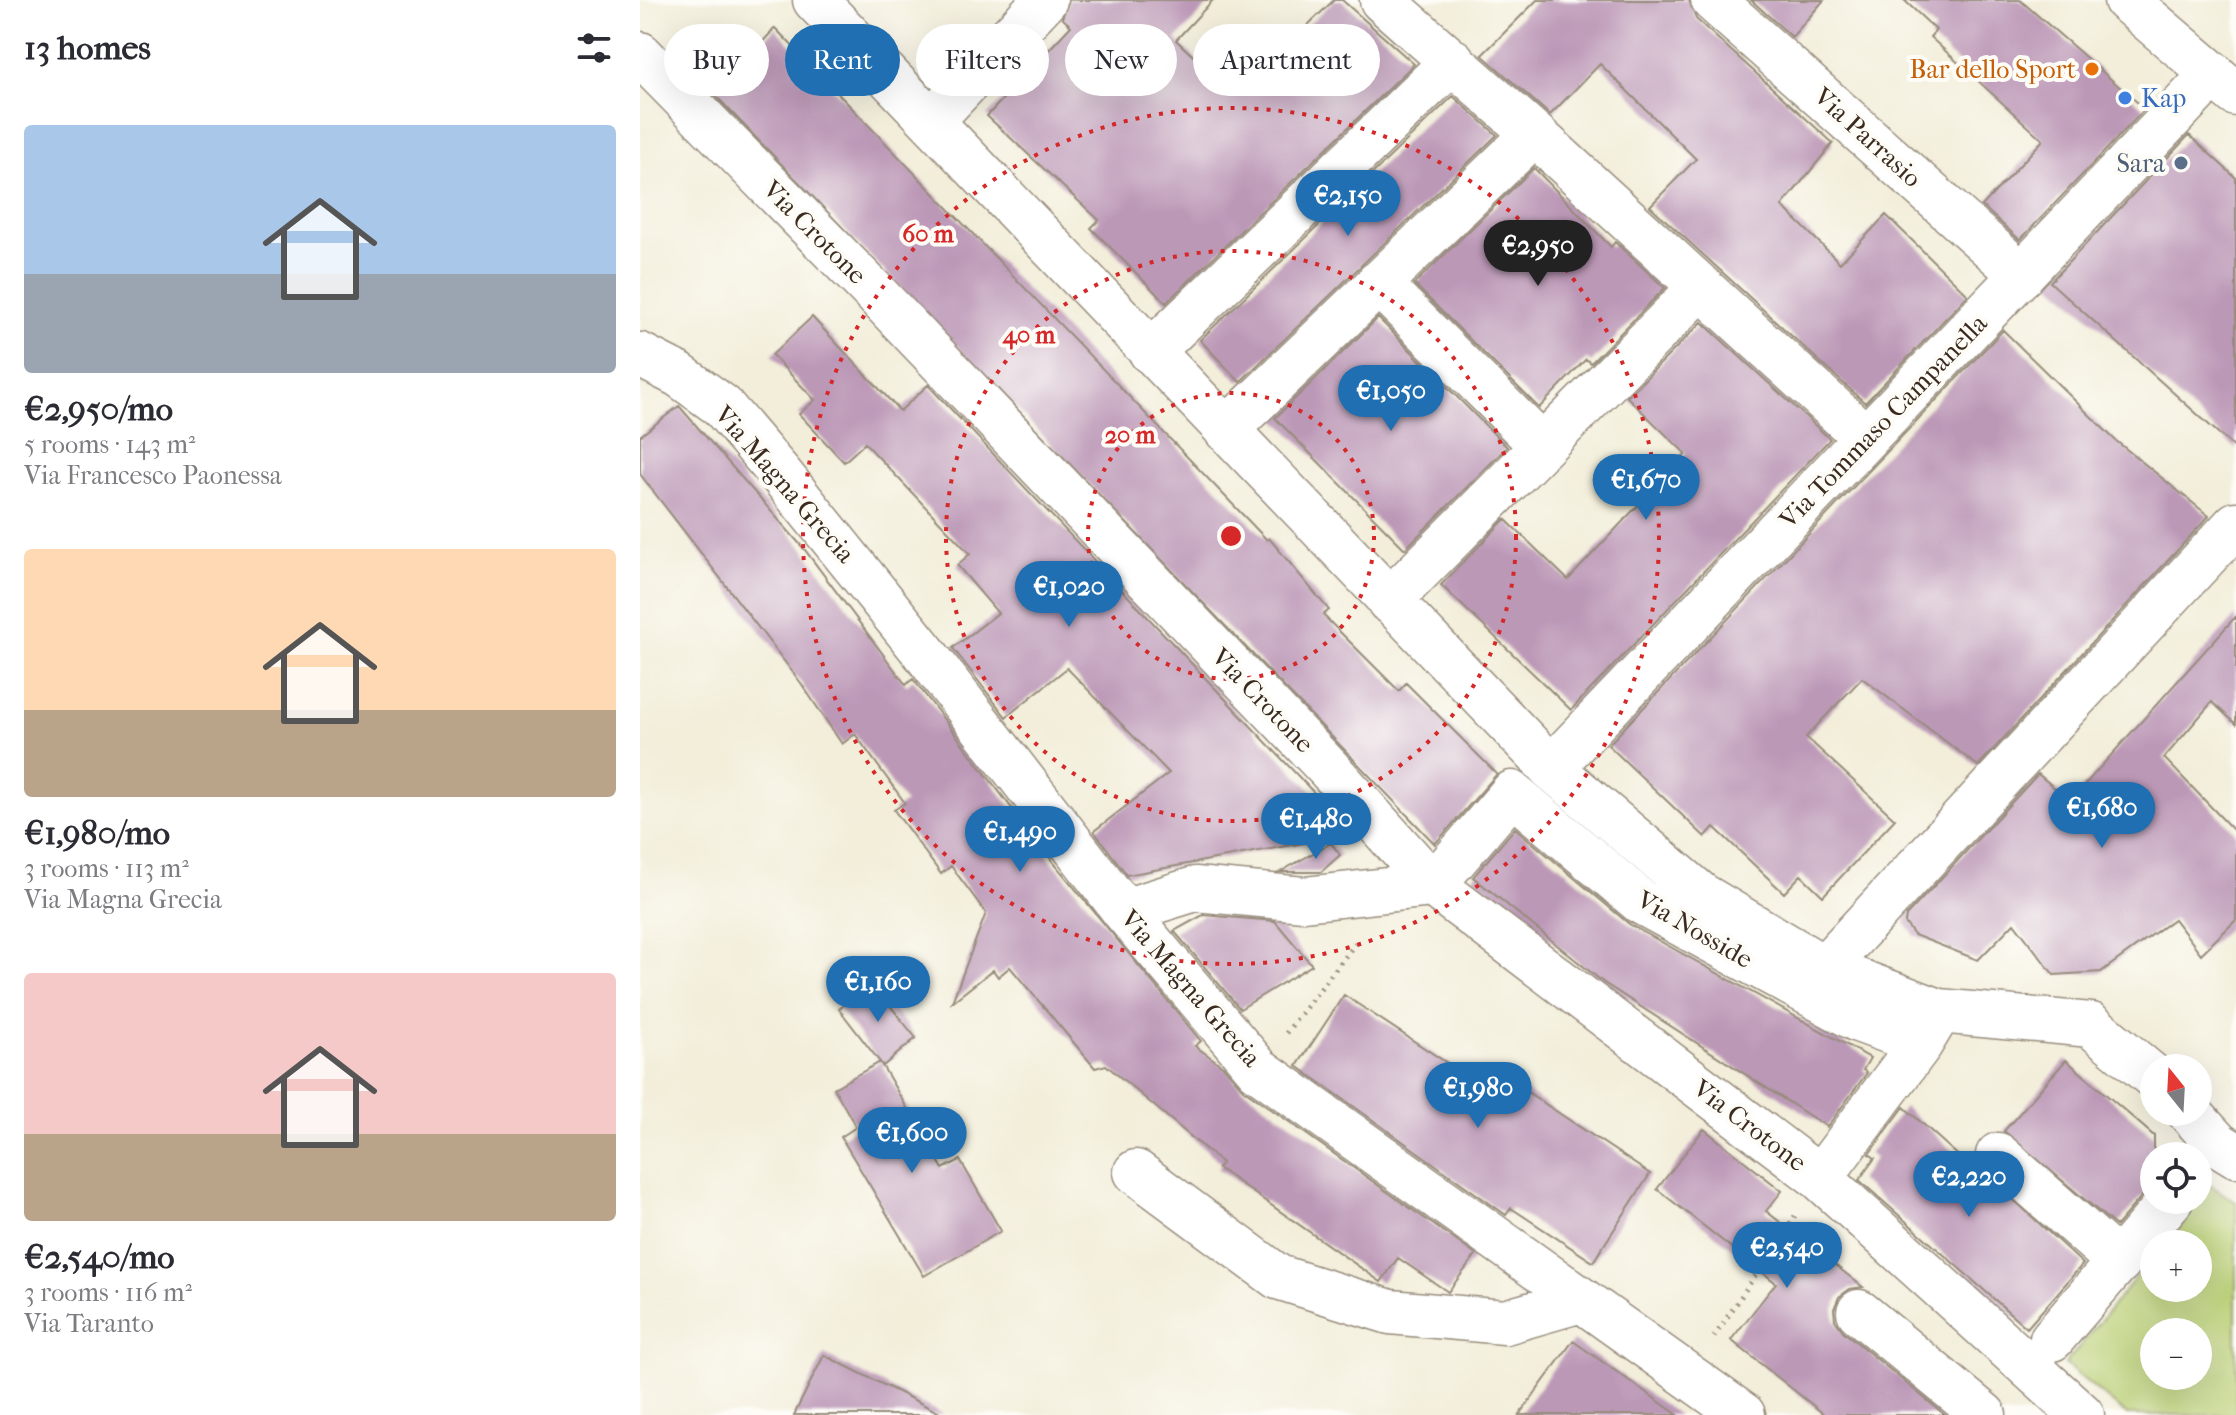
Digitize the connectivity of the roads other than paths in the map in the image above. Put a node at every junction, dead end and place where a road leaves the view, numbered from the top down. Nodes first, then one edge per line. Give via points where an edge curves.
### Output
1 (815, 0) edge
2 (1045, 0) edge
3 (1382, 0) edge
4 (1713, 0) edge
5 (2126, 0) edge
6 (640, 54) edge
7 (1453, 61) junction
8 (2225, 84) edge
9 (933, 119) junction
10 (1534, 134) junction
11 (2022, 275) junction
12 (1378, 283) junction
13 (1701, 287) junction
14 (1151, 352) junction
15 (640, 355) edge
16 (1226, 430) junction
17 (1866, 438) junction
18 (1542, 446) junction
19 (2236, 524) edge
20 (1389, 601) junction
21 (1551, 768) junction
22 (1433, 885) junction
23 (1124, 911) junction
24 (1824, 968) junction
25 (1930, 1027) junction
26 (2140, 1065) edge
27 (2198, 1126) edge
28 (1998, 1155) dead end
29 (2217, 1155) edge
30 (1136, 1172) dead end
31 (1820, 1178) junction
32 (2159, 1214) edge
33 (2119, 1262) junction
34 (1581, 1300) junction
35 (1859, 1312) dead end
36 (2052, 1339) dead end
37 (1743, 1415) edge
38 (1984, 1415) edge
39 (2082, 1415) edge

1 - 9 street
2 - 9 street
3 - 7 street
4 - 11 street, Via Parrasio
5 - 8 street
6 - 22 street, Via Crotone via 1329,769
7 - 10 street
7 - 14 street
8 - 11 street, Via Tommaso Campanella
9 - 14 street
10 - 12 street
10 - 13 street
11 - 17 street, Via Tommaso Campanella
12 - 16 street
12 - 18 street
13 - 17 street
13 - 18 street
14 - 16 street
15 - 23 street, Via Magna Grecia via 722,406 927,656
16 - 20 street
17 - 21 street, Via Tommaso Campanella
18 - 20 street
19 - 24 street
20 - 21 street
21 - 24 street via 1701,895
22 - 23 street via 1304,899 1195,889
22 - 25 street, Via Nosside via 1512,793 1641,902 1858,1020
22 - 31 street, Via Crotone
23 - 34 street, Via Magna Grecia via 1258,1069
24 - 25 street
25 - 26 street via 2091,1025
25 - 31 street
27 - 29 street
28 - 33 street
30 - 34 street via 1278,1277 1390,1312 1505,1322
31 - 39 street, Via Crotone
32 - 33 street
33 - 36 street
34 - 37 street, Via Magna Grecia
35 - 38 street

